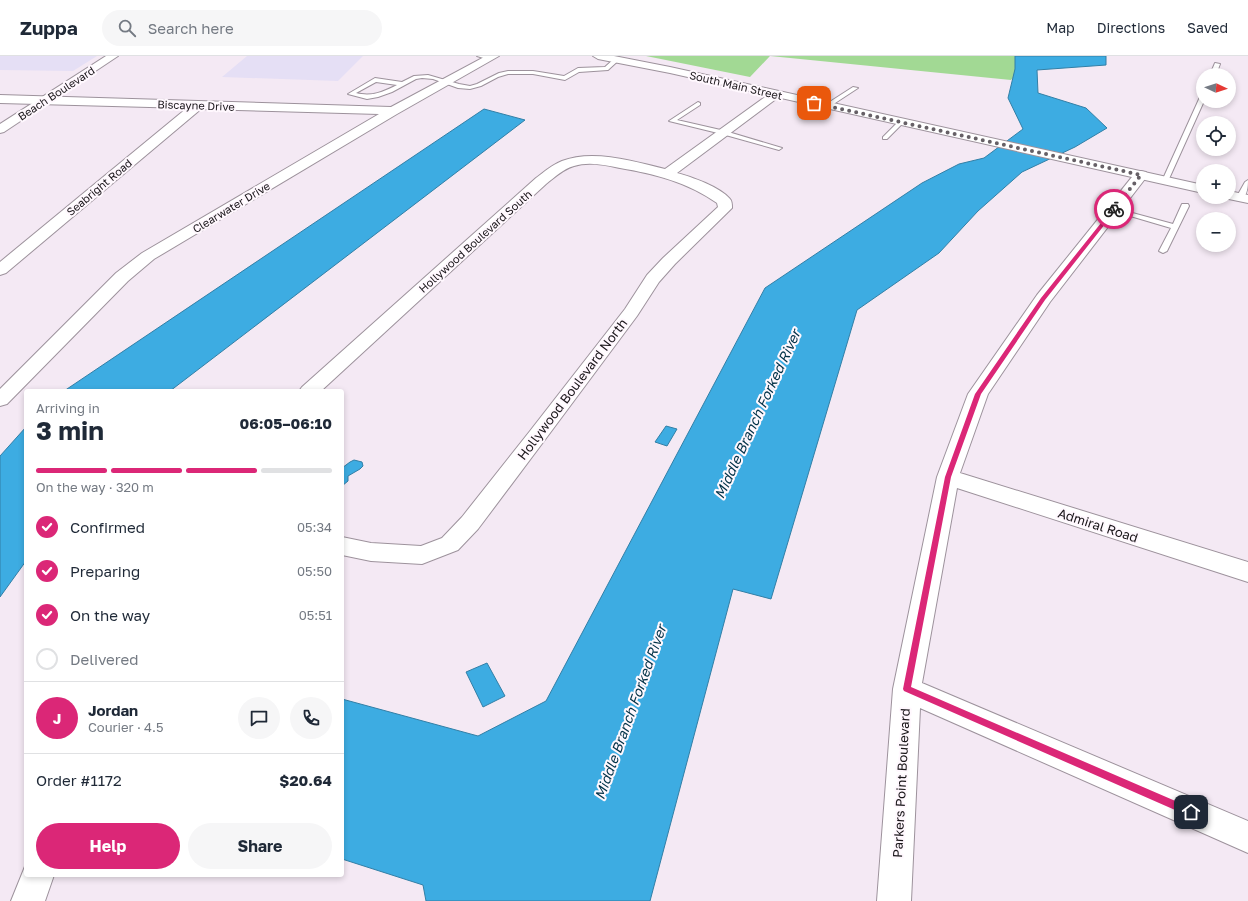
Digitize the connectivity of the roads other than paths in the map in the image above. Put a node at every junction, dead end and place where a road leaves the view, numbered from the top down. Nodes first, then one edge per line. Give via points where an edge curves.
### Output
1 (113, 56) edge
2 (598, 56) edge
3 (488, 57) edge
4 (617, 59) junction
5 (1217, 64) dead end
6 (1216, 68) edge
7 (448, 82) junction
8 (403, 84) junction
9 (855, 88) dead end
10 (776, 94) junction
11 (0, 99) edge
12 (45, 100) junction
13 (698, 104) dead end
14 (198, 105) junction
15 (827, 106) junction
16 (1198, 108) edge
17 (393, 111) junction
18 (902, 122) junction
19 (0, 129) edge
20 (723, 132) junction
21 (885, 138) dead end
22 (779, 148) dead end
23 (668, 173) junction
24 (1141, 175) junction
25 (1165, 181) junction
26 (1248, 182) edge
27 (1196, 188) edge
28 (1239, 198) edge
29 (1185, 206) dead end
30 (1114, 210) junction
31 (1176, 227) junction
32 (1163, 251) dead end
33 (0, 270) edge
34 (311, 389) edge
35 (0, 400) edge
36 (948, 477) junction
37 (344, 546) edge
38 (1248, 572) edge
39 (907, 689) junction
40 (1248, 837) edge
41 (37, 877) edge
42 (28, 901) edge
43 (894, 901) edge

1 - 12 main road, Beach Boulevard
2 - 4 main road, South Main Street
3 - 7 main road, Clearwater Drive
4 - 7 lane via 606,69 578,70 565,78 529,72 501,74 480,86 464,87
4 - 10 main road, South Main Street
5 - 6 lane
7 - 8 lane via 420,76
7 - 17 main road, Clearwater Drive
8 - 8 lane via 378,98 351,94 375,80
9 - 15 lane
10 - 15 main road, South Main Street
10 - 20 main road
11 - 12 main road, Biscayne Drive
12 - 14 main road, Biscayne Drive
12 - 19 main road, Beach Boulevard
13 - 20 lane via 672,121
14 - 17 main road, Biscayne Drive
14 - 33 main road, Seabright Road
15 - 18 main road, South Main Street
16 - 25 lane
17 - 35 main road, Clearwater Drive via 148,256 122,277
18 - 21 lane
18 - 24 main road, South Main Street
20 - 22 lane
20 - 23 main road
23 - 34 main road, Hollywood Boulevard South via 594,160 560,166
23 - 37 main road, Hollywood Boulevard North via 707,189 724,201 725,208 653,279 631,312 470,523 450,544 422,555 371,552
24 - 25 main road, South Main Street
24 - 30 main road, Parkers Point Boulevard
25 - 27 main road, South Main Street
26 - 28 lane
29 - 31 lane
30 - 31 lane
30 - 36 main road, Parkers Point Boulevard via 1043,299 978,394
31 - 32 lane
36 - 38 main road, Admiral Road
36 - 39 main road, Parkers Point Boulevard
39 - 40 main road
39 - 43 main road, Parkers Point Boulevard
41 - 42 main road

